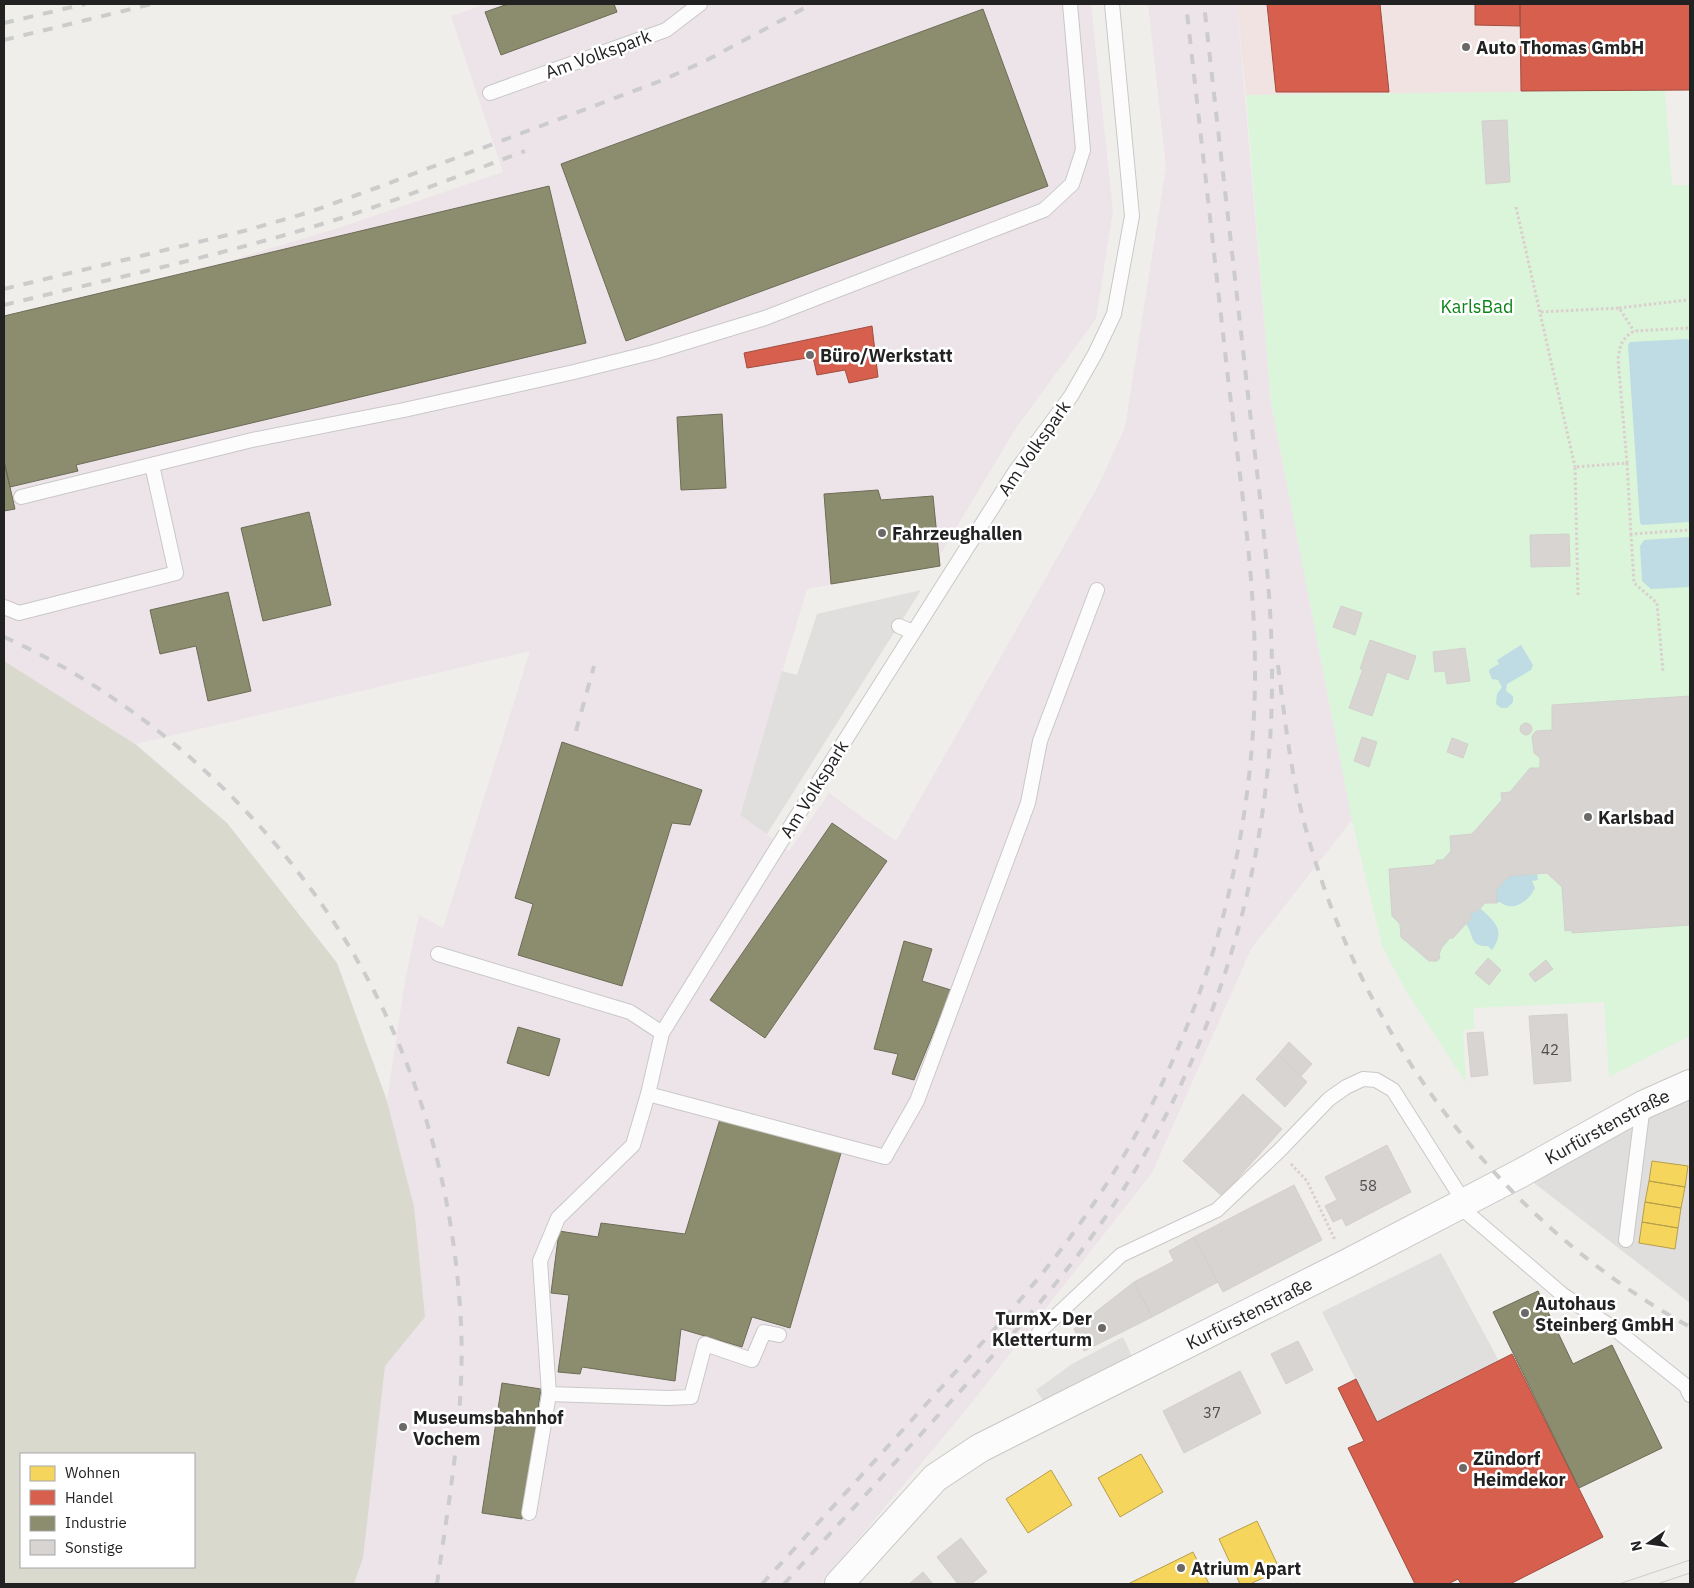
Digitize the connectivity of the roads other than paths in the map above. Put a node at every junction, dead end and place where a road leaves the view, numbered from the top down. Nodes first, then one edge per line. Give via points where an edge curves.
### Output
1 (700, 4) edge
2 (1070, 4) edge
3 (1112, 4) edge
4 (490, 93) dead end
5 (152, 465) junction
6 (21, 497) dead end
7 (1097, 590) dead end
8 (4, 607) edge
9 (899, 626) dead end
10 (913, 632) junction
11 (438, 954) dead end
12 (662, 1033) junction
13 (1690, 1084) edge
14 (648, 1094) junction
15 (1643, 1105) junction
16 (1461, 1204) junction
17 (1626, 1240) dead end
18 (1039, 1332) dead end
19 (779, 1335) dead end
20 (549, 1394) junction
21 (1690, 1395) edge
22 (528, 1513) dead end
23 (839, 1584) edge

1 - 4 lane, Am Volkspark via 666,30
2 - 5 lane via 1083,150 1072,184 1044,210 765,318 654,352
3 - 10 lane, Am Volkspark via 1132,216 1114,314 1072,396 1015,472
5 - 6 lane
5 - 8 lane via 176,573 19,613
7 - 14 lane via 1040,741 1028,804 917,1101 886,1157
9 - 10 lane
10 - 12 lane, Am Volkspark
11 - 12 lane via 630,1012
12 - 14 lane, Am Volkspark
13 - 15 street, Kurfürstenstraße
14 - 20 lane, Am Volkspark via 633,1145 558,1218 540,1261
15 - 16 street, Kurfürstenstraße
15 - 17 lane
16 - 18 lane via 1393,1090 1376,1080 1362,1079 1329,1099 1217,1210 1121,1255
16 - 21 lane via 1563,1295 1616,1330 1686,1386
16 - 23 street, Kurfürstenstraße via 980,1448 935,1478
19 - 20 lane via 764,1332 752,1360 705,1344 690,1397
20 - 22 lane, Am Volkspark

